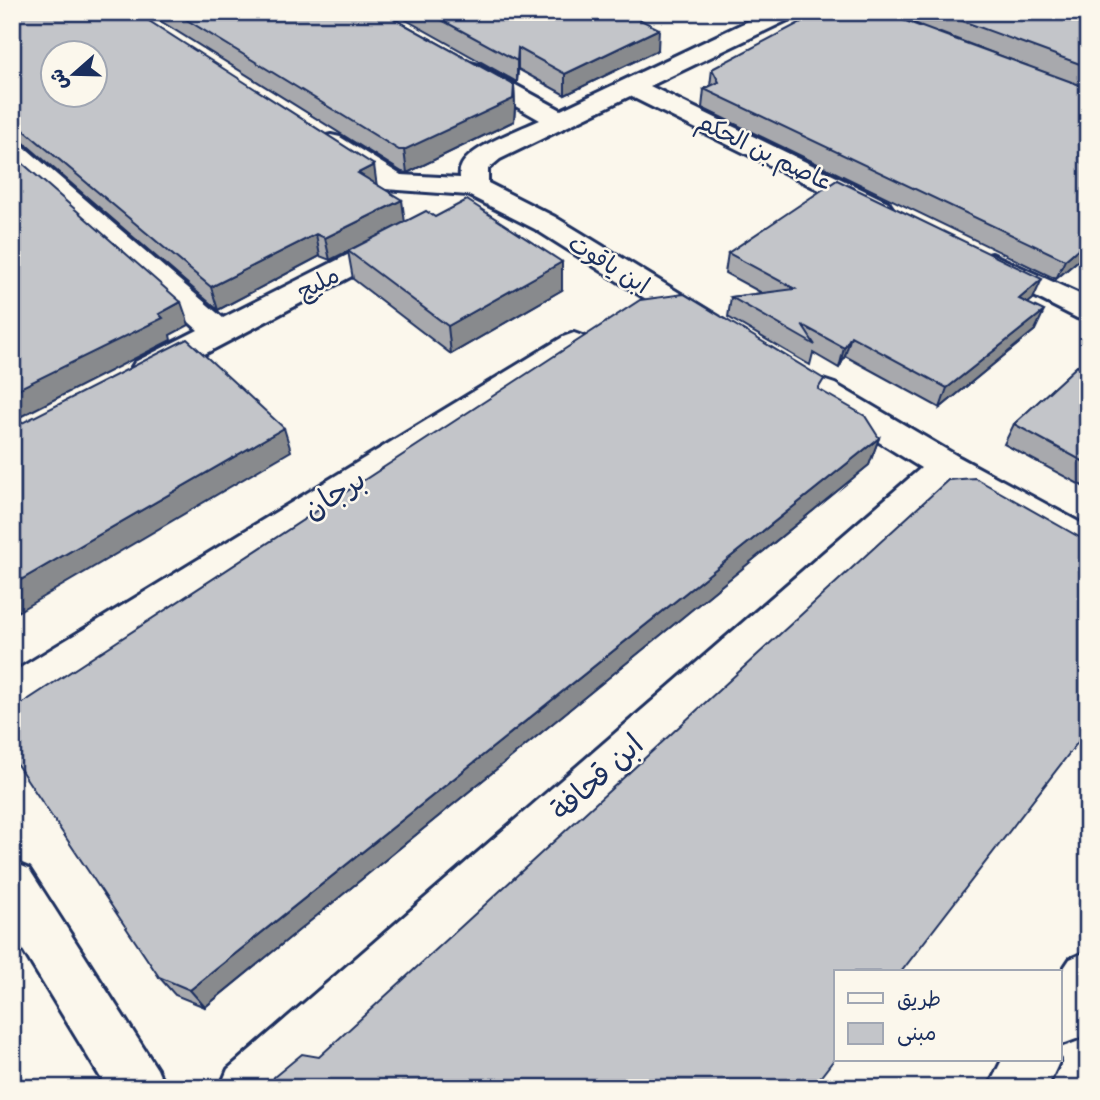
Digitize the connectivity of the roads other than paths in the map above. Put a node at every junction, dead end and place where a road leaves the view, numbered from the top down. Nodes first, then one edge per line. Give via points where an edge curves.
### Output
1 (786, 12) edge
2 (452, 60) edge
3 (632, 87) junction
4 (560, 120) junction
5 (313, 131) edge
6 (12, 150) edge
7 (474, 187) junction
8 (903, 220) edge
9 (964, 250) edge
10 (656, 293) junction
11 (1088, 310) edge
12 (220, 333) junction
13 (737, 341) edge
14 (796, 376) edge
15 (122, 383) edge
16 (946, 466) junction
17 (1088, 545) edge
18 (12, 696) edge
19 (12, 886) edge
20 (1088, 977) edge
21 (1062, 1016) edge
22 (1032, 1062) edge
23 (138, 1088) edge
24 (247, 1088) edge
25 (1015, 1088) edge

1 - 3 street, مليح
2 - 4 street
3 - 4 street, مليح
3 - 8 street, عاصم بن الحكم
4 - 7 street, مليح via 491,153 474,167
5 - 7 street, ابن ياقوت via 395,183
6 - 12 street
7 - 10 street, ابن ياقوت via 545,223
7 - 12 street, مليح via 429,223
9 - 11 street
10 - 13 street, ابن ياقوت
10 - 18 street, برجان
12 - 15 street, مليح
14 - 16 street
16 - 17 street
16 - 24 street, ابن قحافة
19 - 23 street
20 - 21 street
22 - 25 street

